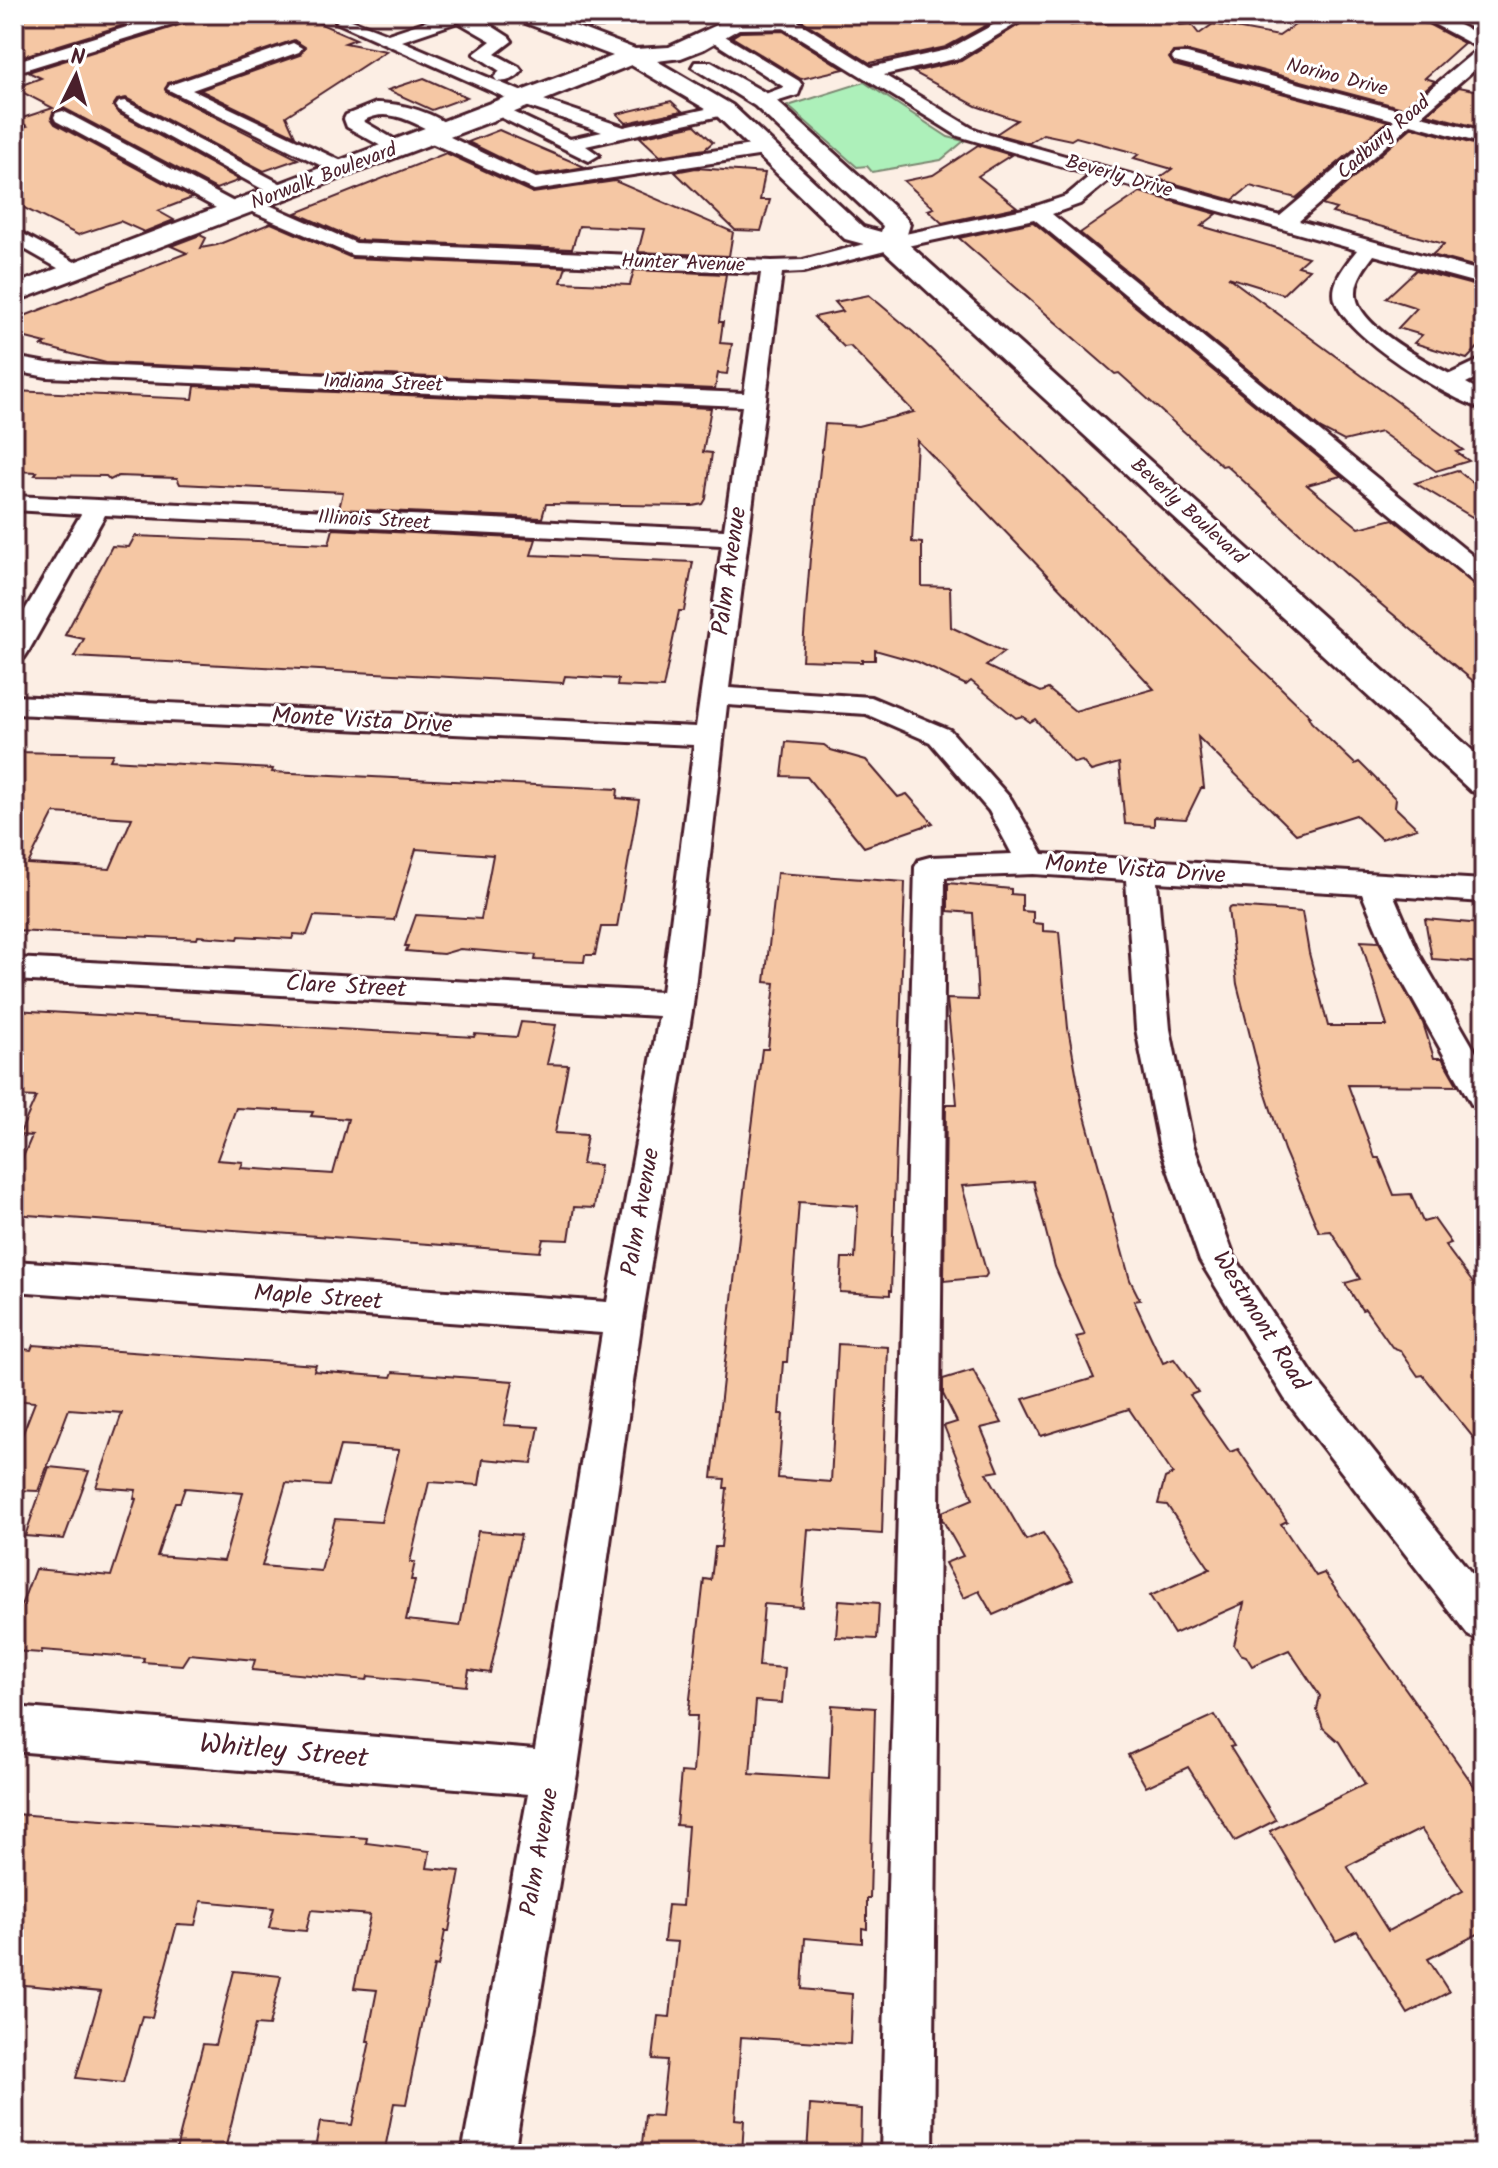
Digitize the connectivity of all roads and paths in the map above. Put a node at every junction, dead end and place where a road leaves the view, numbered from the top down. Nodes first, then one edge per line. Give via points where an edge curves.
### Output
1 (186, 14) edge
2 (368, 14) edge
3 (523, 14) edge
4 (619, 14) edge
5 (1025, 14) edge
6 (1423, 14) edge
7 (462, 15) edge
8 (783, 17) edge
9 (586, 18) edge
10 (738, 18) edge
11 (710, 25) edge
12 (388, 40) junction
13 (1484, 44) edge
14 (293, 48) dead end
15 (640, 49) junction
16 (1484, 52) edge
17 (673, 53) junction
18 (1181, 58) dead end
19 (14, 68) edge
20 (867, 73) junction
21 (487, 83) junction
22 (526, 100) junction
23 (763, 101) junction
24 (125, 106) dead end
25 (724, 110) junction
26 (497, 111) junction
27 (63, 117) dead end
28 (1406, 119) junction
29 (621, 132) junction
30 (439, 133) junction
31 (1484, 138) edge
32 (567, 145) junction
33 (397, 149) junction
34 (764, 149) junction
35 (345, 170) junction
36 (626, 171) junction
37 (1106, 173) junction
38 (284, 193) junction
39 (245, 208) junction
40 (1038, 212) junction
41 (1284, 223) junction
42 (14, 235) edge
43 (891, 243) junction
44 (1369, 247) junction
45 (772, 267) junction
46 (77, 271) junction
47 (1484, 279) edge
48 (14, 294) edge
49 (14, 364) edge
50 (1484, 365) edge
51 (1450, 383) junction
52 (753, 400) junction
53 (1484, 402) edge
54 (14, 503) edge
55 (97, 507) junction
56 (735, 538) junction
57 (1484, 578) edge
58 (14, 652) edge
59 (714, 696) junction
60 (14, 705) edge
61 (709, 737) junction
62 (1484, 782) edge
63 (1033, 864) junction
64 (1141, 871) junction
65 (1374, 886) junction
66 (1484, 891) edge
67 (14, 969) edge
68 (677, 1005) junction
69 (1484, 1096) edge
70 (14, 1276) edge
71 (623, 1319) junction
72 (1484, 1622) edge
73 (14, 1729) edge
74 (554, 1774) junction
75 (488, 2154) edge
76 (907, 2154) edge

1 - 19 street
2 - 12 street via 344,22
3 - 15 main road, Beverly Boulevard
4 - 9 street
5 - 20 street via 953,54
6 - 13 street
7 - 12 street
7 - 21 street via 503,41 484,57 513,71
8 - 10 main road
8 - 20 street, Beverly Drive
9 - 15 main road, Beverly Boulevard
10 - 11 main road
11 - 15 main road, Norwalk Boulevard via 694,23
11 - 17 main road
11 - 23 street via 793,85 792,91
12 - 21 street
14 - 35 street via 176,89
15 - 17 main road
15 - 22 main road, Norwalk Boulevard
15 - 25 main road, Beverly Boulevard
16 - 28 street, Cadbury Road
17 - 23 main road
18 - 28 street, Norino Drive
20 - 37 street, Beverly Drive via 965,132
21 - 22 street
22 - 26 main road, Norwalk Boulevard
22 - 29 street
23 - 43 main road via 897,224
24 - 38 street
25 - 29 street
25 - 34 main road, Beverly Boulevard
26 - 30 main road, Norwalk Boulevard
26 - 32 street
27 - 39 street, Hunter Avenue
28 - 31 street, Norino Drive
28 - 41 street, Cadbury Road
29 - 32 street
30 - 33 main road, Norwalk Boulevard
30 - 33 street via 383,106 353,119
30 - 36 street via 534,184
32 - 36 street
33 - 35 main road, Norwalk Boulevard
34 - 36 street
34 - 43 main road, Beverly Boulevard via 854,233
35 - 38 main road, Norwalk Boulevard
37 - 40 street, Hunter Avenue via 1073,200
37 - 41 street, Beverly Drive
38 - 39 main road, Norwalk Boulevard
39 - 45 street, Hunter Avenue via 352,249
39 - 46 main road, Norwalk Boulevard
40 - 43 street, Hunter Avenue
40 - 57 street
41 - 44 street, Beverly Drive
42 - 46 street
43 - 45 street, Hunter Avenue via 803,266
43 - 62 main road, Beverly Boulevard
44 - 47 street, Beverly Drive
44 - 51 street via 1347,280 1345,301 1372,334
45 - 52 street, Palm Avenue
46 - 48 main road, Norwalk Boulevard
49 - 52 street, Indiana Street via 47,370
50 - 51 street
51 - 53 street
52 - 56 street, Palm Avenue
54 - 55 street, Illinois Street
55 - 56 street, Illinois Street
55 - 58 street
56 - 59 street, Palm Avenue
59 - 61 street, Palm Avenue
59 - 63 street, Monte Vista Drive via 871,706 940,736 1001,806
60 - 61 street, Monte Vista Drive
61 - 68 street, Palm Avenue
63 - 64 street, Monte Vista Drive
63 - 76 street via 930,867
64 - 65 street, Monte Vista Drive
64 - 72 street, Westmont Road via 1153,1029 1176,1144 1218,1261 1299,1387
65 - 66 street, Monte Vista Drive
65 - 69 street via 1403,954
67 - 68 street, Clare Street
68 - 71 street, Palm Avenue
70 - 71 street, Maple Street
71 - 74 street, Palm Avenue
73 - 74 street, Whitley Street
74 - 75 street, Palm Avenue

